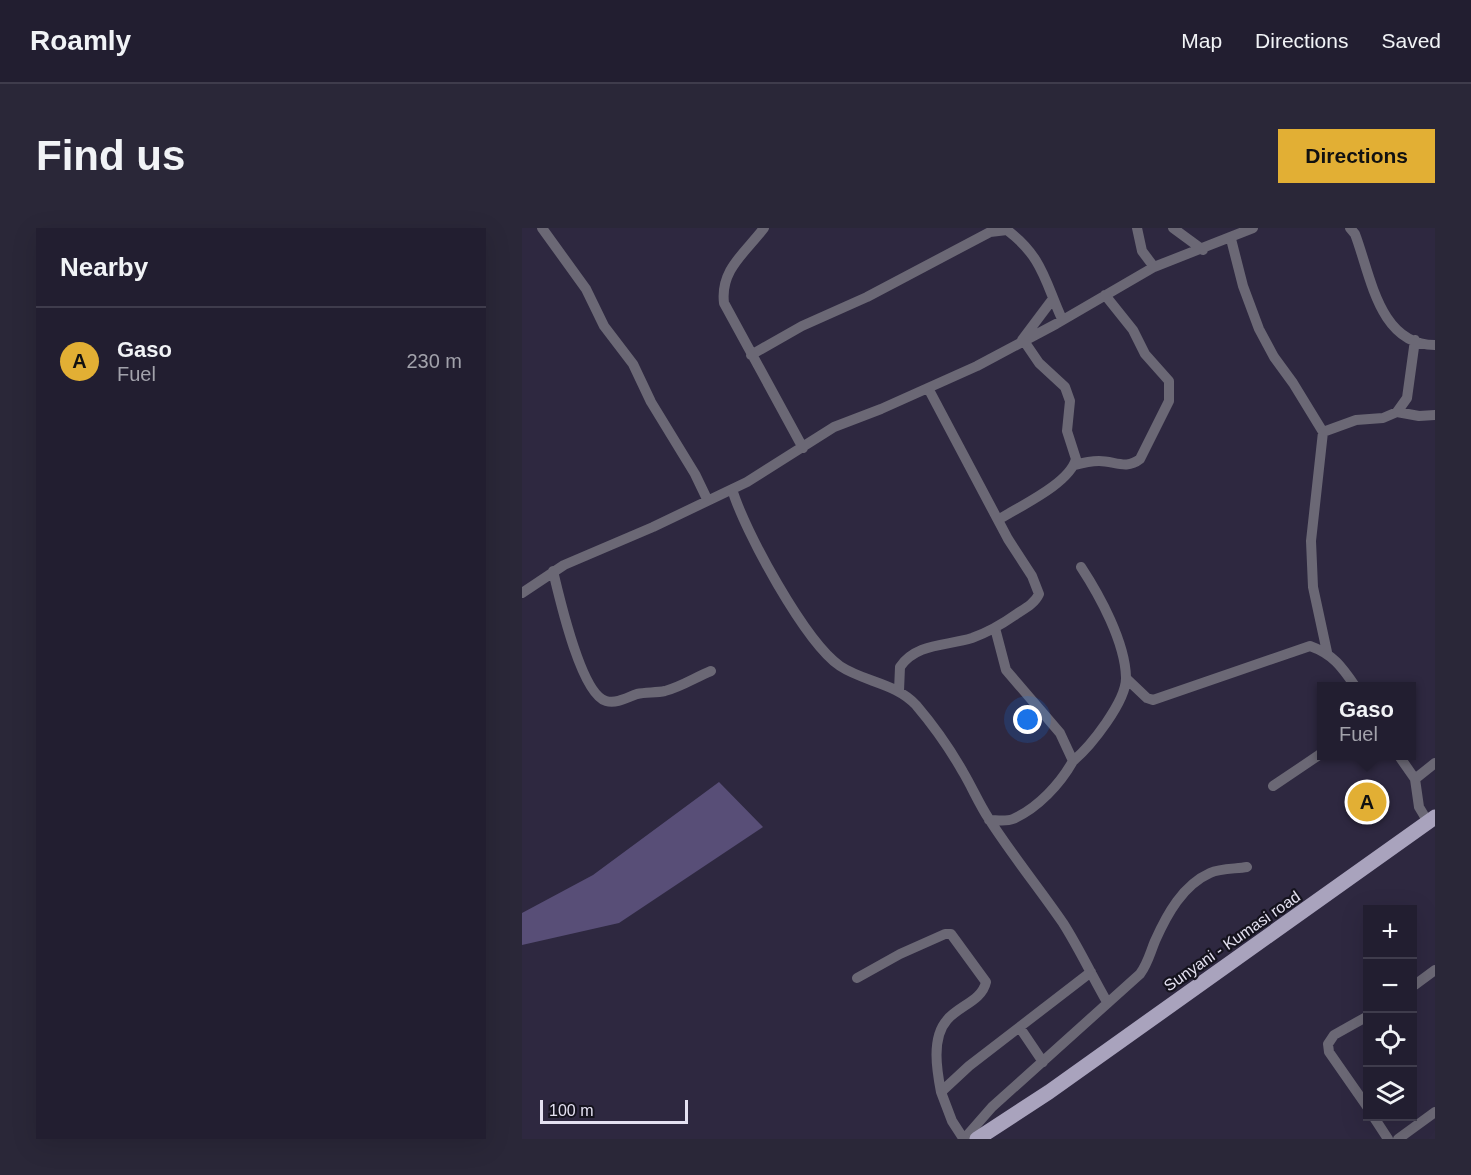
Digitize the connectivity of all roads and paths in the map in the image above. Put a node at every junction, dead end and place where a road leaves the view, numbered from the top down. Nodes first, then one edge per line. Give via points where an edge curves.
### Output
1 (542, 228) edge
2 (764, 228) edge
3 (1137, 228) edge
4 (1173, 228) edge
5 (1253, 228) edge
6 (1350, 228) edge
7 (1231, 238) junction
8 (1203, 250) junction
9 (1154, 267) junction
10 (1105, 295) junction
11 (1052, 300) junction
12 (1062, 319) junction
13 (1415, 340) junction
14 (1021, 342) junction
15 (1435, 345) edge
16 (751, 355) junction
17 (928, 388) junction
18 (1397, 412) junction
19 (1435, 415) edge
20 (1323, 432) junction
21 (803, 448) junction
22 (1075, 465) junction
23 (732, 489) junction
24 (712, 498) junction
25 (739, 514) junction
26 (998, 520) junction
27 (1081, 567) dead end
28 (552, 572) junction
29 (522, 593) edge
30 (995, 628) junction
31 (1327, 652) junction
32 (711, 671) dead end
33 (1127, 679) junction
34 (1352, 682) edge
35 (899, 691) junction
36 (1317, 756) edge
37 (1402, 760) edge
38 (1073, 761) junction
39 (1435, 763) edge
40 (1415, 779) junction
41 (1273, 786) dead end
42 (989, 820) junction
43 (1432, 820) edge
44 (1247, 867) dead end
45 (1435, 970) edge
46 (1091, 972) junction
47 (857, 978) dead end
48 (1417, 984) edge
49 (1107, 1002) junction
50 (1363, 1019) edge
51 (1020, 1028) junction
52 (1043, 1062) junction
53 (941, 1092) junction
54 (1049, 1092) junction
55 (1363, 1101) edge
56 (1435, 1112) edge
57 (1376, 1121) edge
58 (968, 1139) edge
59 (993, 1139) edge
60 (1388, 1139) edge
61 (1398, 1139) edge

1 - 24 street via 586,289 604,326 633,364 651,402
2 - 16 street via 726,276 722,287 724,303
3 - 9 street via 1142,251
4 - 8 street
5 - 7 street
6 - 13 street via 1386,321 1398,334
7 - 8 street
7 - 20 street via 1259,329
8 - 9 street
9 - 10 street
10 - 12 street
10 - 22 street via 1133,330 1145,354 1169,381 1169,401 1140,459 1133,464 1099,461
11 - 12 street
11 - 14 street
11 - 16 street via 1045,274 1019,238 1007,230 990,232
12 - 14 street
13 - 15 street
13 - 18 street via 1407,398
14 - 17 street
14 - 22 street via 1065,387 1070,401 1067,431
16 - 21 street
17 - 21 street via 834,427
17 - 26 street
18 - 19 street
18 - 20 street
20 - 31 street via 1311,541 1313,587
21 - 23 street
22 - 26 street via 1058,483
23 - 24 street
23 - 25 street
24 - 25 street
24 - 28 street
25 - 35 street via 773,576 823,650 852,673
26 - 30 street via 1039,594 1021,612
27 - 33 street via 1109,619
28 - 29 street
28 - 32 street via 583,669 601,699 615,702 640,693 667,690
30 - 35 street via 966,640 913,653 900,667
30 - 38 street via 1006,669 1060,733
31 - 33 street via 1310,646 1289,651 1153,700
31 - 34 street via 1341,664
33 - 38 street via 1116,709
35 - 42 street via 930,723 963,771
36 - 41 street
37 - 40 street
38 - 42 street via 1061,781 1028,809 1011,820
39 - 40 street
40 - 43 street via 1419,807
42 - 46 street via 1063,923
43 - 54 main road, Sunyani - Kumasi road
44 - 49 street via 1212,872 1193,883 1175,903 1140,974
45 - 48 street
46 - 49 street
46 - 51 street
47 - 53 street via 900,954 951,934 986,982 980,994 946,1020 941,1030 936,1063
49 - 52 street
50 - 55 street via 1334,1035 1328,1044 1329,1052
51 - 52 street
51 - 53 street
52 - 58 street via 992,1107
53 - 58 street via 952,1121
54 - 58 main road
54 - 59 main road
56 - 61 street
57 - 60 street

